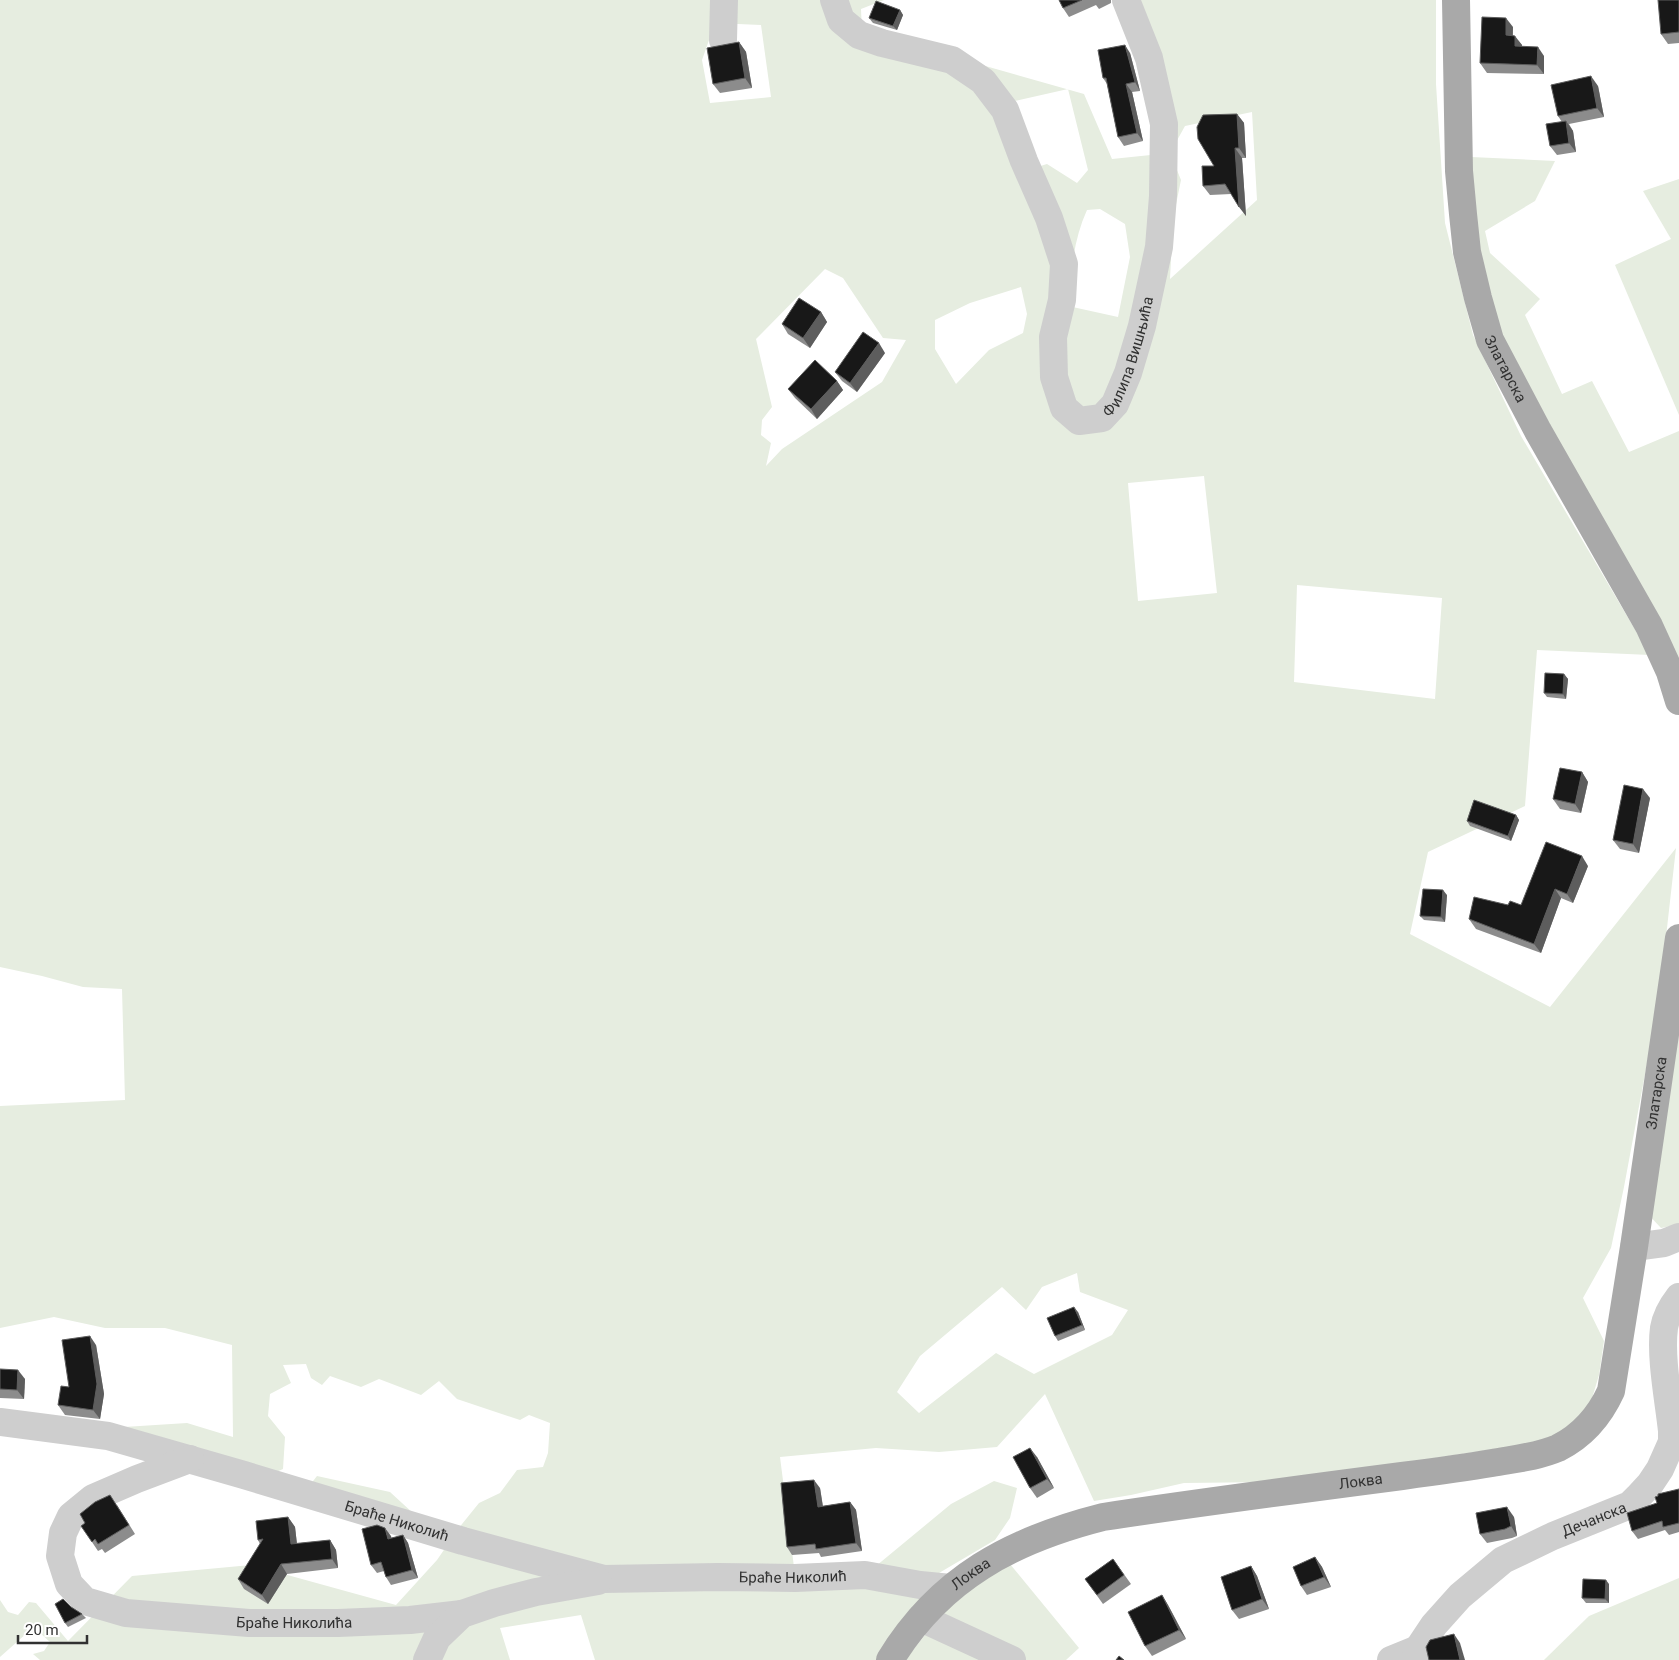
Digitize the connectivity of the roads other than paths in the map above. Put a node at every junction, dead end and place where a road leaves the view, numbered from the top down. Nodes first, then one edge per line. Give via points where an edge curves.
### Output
1 (724, 0) edge
2 (834, 0) edge
3 (1126, 0) edge
4 (1456, 0) edge
5 (723, 40) dead end
6 (1679, 701) edge
7 (1679, 938) edge
8 (1679, 1237) edge
9 (1634, 1247) junction
10 (1679, 1297) edge
11 (0, 1422) edge
12 (190, 1459) junction
13 (604, 1579) junction
14 (951, 1588) junction
15 (462, 1614) junction
16 (921, 1618) junction
17 (1416, 1655) edge
18 (427, 1660) edge
19 (890, 1660) edge
20 (1012, 1660) edge
21 (1391, 1660) edge

1 - 5 street
2 - 3 street, Филипа Вишњића via 841,20 859,36 952,60 983,81 1005,110 1050,218 1064,264 1062,300 1052,337 1054,377 1064,408 1079,421 1102,418 1116,404 1142,326 1159,247 1164,124 1149,58
4 - 6 main road, Златарска via 1462,214 1467,252 1490,340 1543,440 1650,626
7 - 9 main road, Златарска
8 - 9 street via 1664,1243
9 - 14 main road, Локва via 1611,1391 1586,1428 1560,1447 1524,1458 1455,1469 1103,1517 1018,1545 974,1570
10 - 17 street, Дечанска via 1668,1317 1663,1340 1672,1442 1650,1484 1630,1505 1503,1560 1460,1596 1434,1625
11 - 12 street, Браће Николић via 108,1436
12 - 13 street, Браће Николић via 463,1541
12 - 15 street, Браће Николића via 94,1498 71,1516 63,1532 60,1556 69,1584 85,1601 126,1614 249,1622 410,1620
13 - 14 street, Браће Николић via 866,1576
13 - 15 street, Браће Николић via 536,1592
14 - 16 main road, Локва
15 - 18 street, Браће Николић via 437,1638
16 - 19 main road, Локва
16 - 20 street
17 - 21 street

